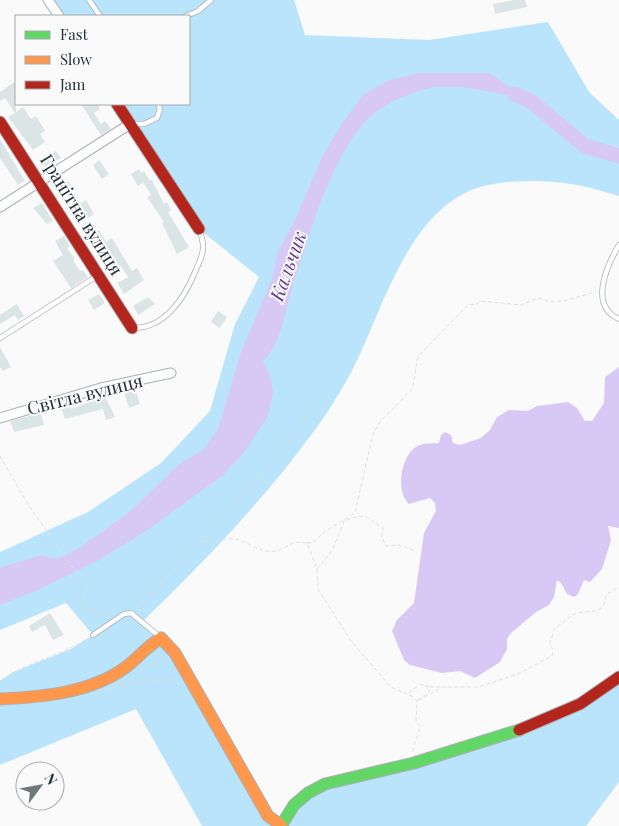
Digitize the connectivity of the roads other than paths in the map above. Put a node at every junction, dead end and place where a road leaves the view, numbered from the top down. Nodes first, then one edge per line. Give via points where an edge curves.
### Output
1 (48, 0) edge
2 (89, 0) edge
3 (211, 0) edge
4 (58, 15) edge
5 (99, 15) edge
6 (188, 15) edge
7 (118, 105) edge
8 (158, 105) edge
9 (0, 122) edge
10 (130, 124) junction
11 (40, 182) junction
12 (0, 207) edge
13 (199, 229) joint
14 (619, 246) edge
15 (99, 275) junction
16 (619, 320) edge
17 (132, 328) joint
18 (0, 338) edge
19 (171, 373) dead end
20 (0, 418) edge
21 (93, 635) road end
22 (161, 638) junction
23 (619, 677) edge
24 (0, 699) edge
25 (281, 826) edge

1 - 4 street
2 - 5 lane
3 - 6 lane
7 - 10 street
8 - 10 lane via 157,118 151,122
9 - 11 street, Гранітна вулиця
10 - 11 street
10 - 13 street
11 - 12 street
11 - 15 street, Гранітна вулиця
13 - 17 lane via 202,254 182,300 166,316 144,328
14 - 16 lane via 601,291 602,303
15 - 17 street, Гранітна вулиця
15 - 18 lane
19 - 20 street, Світла вулиця via 101,388
21 - 22 lane via 124,614 131,614
22 - 24 street via 125,668 86,687 40,697
22 - 25 street via 175,653 268,816
23 - 25 street via 556,717 414,763 325,784 294,806

